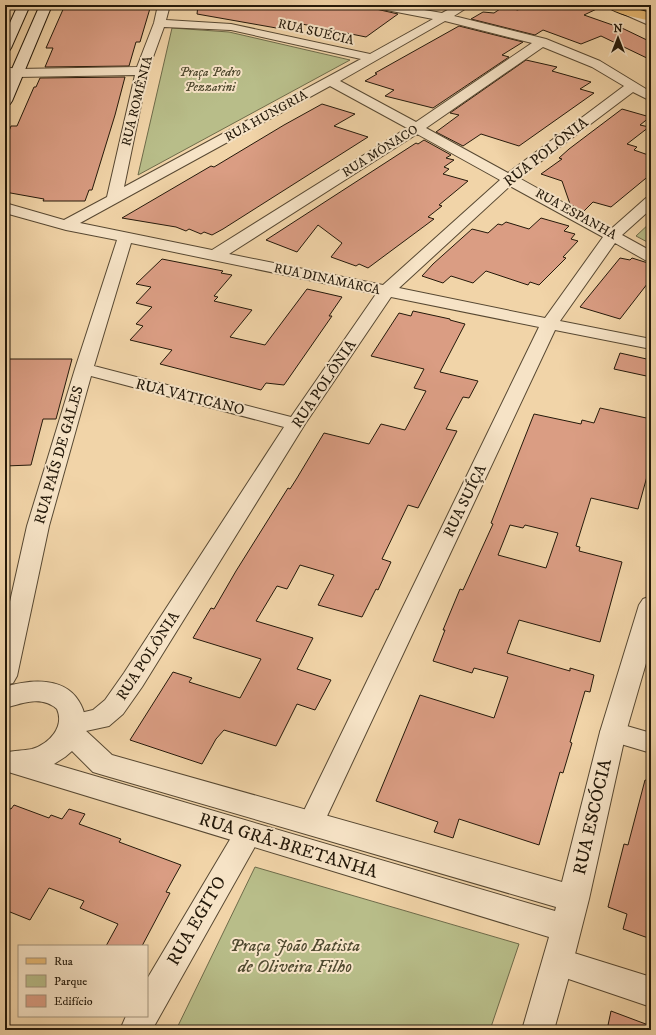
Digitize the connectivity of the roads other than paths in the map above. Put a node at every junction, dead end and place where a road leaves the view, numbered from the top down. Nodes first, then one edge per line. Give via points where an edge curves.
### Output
1 (24, 5) edge
2 (46, 5) edge
3 (164, 5) edge
4 (376, 5) edge
5 (465, 5) edge
6 (602, 5) edge
7 (617, 8) edge
8 (443, 17) junction
9 (651, 17) edge
10 (160, 23) junction
11 (651, 23) edge
12 (542, 42) junction
13 (6, 46) edge
14 (372, 58) junction
15 (142, 71) junction
16 (11, 72) edge
17 (5, 77) edge
18 (331, 81) junction
19 (632, 86) junction
20 (651, 98) edge
21 (5, 101) edge
22 (418, 128) junction
23 (120, 171) junction
24 (510, 178) junction
25 (148, 181) junction
26 (114, 199) junction
27 (651, 201) edge
28 (5, 208) edge
29 (66, 225) junction
30 (613, 235) junction
31 (125, 238) junction
32 (214, 256) junction
33 (651, 257) edge
34 (386, 291) junction
35 (549, 324) junction
36 (651, 344) edge
37 (84, 369) junction
38 (296, 424) junction
39 (651, 605) edge
40 (5, 676) edge
41 (5, 698) edge
42 (71, 728) junction
43 (613, 732) junction
44 (651, 743) edge
45 (7, 762) edge
46 (311, 823) junction
47 (248, 834) junction
48 (574, 899) junction
49 (566, 928) junction
50 (558, 962) junction
51 (651, 992) edge
52 (148, 1006) edge
53 (142, 1017) edge
54 (134, 1030) edge
55 (538, 1030) edge

1 - 13 street
2 - 16 street
3 - 10 street, RUA ROMÊNIA
4 - 8 street
5 - 8 street, RUA HUNGRIA
6 - 7 main road
7 - 9 main road
7 - 11 street
8 - 12 street
8 - 14 street, RUA HUNGRIA
10 - 14 street, RUA SUÉCIA via 231,27
10 - 15 street, RUA ROMÊNIA
12 - 19 street via 596,64
12 - 22 street, RUA MÔNACO
14 - 18 street, RUA HUNGRIA
15 - 16 street
15 - 23 street, RUA ROMÊNIA
16 - 17 street
16 - 21 street
18 - 22 street, RUA ESPANHA
18 - 25 street, RUA HUNGRIA
19 - 20 street
19 - 24 street, RUA POLÔNIA
22 - 24 street, RUA ESPANHA
22 - 32 street, RUA MÔNACO
23 - 25 street via 128,176
23 - 26 street, RUA ROMÊNIA
24 - 30 street, RUA ESPANHA
24 - 34 street, RUA POLÔNIA
25 - 26 street, RUA HUNGRIA
26 - 29 street, RUA HUNGRIA
27 - 30 street, RUA SUÍÇA
28 - 29 street, RUA DINAMARCA
29 - 31 street, RUA DINAMARCA
30 - 33 street, RUA ESPANHA
30 - 35 street, RUA SUÍÇA
31 - 32 street, RUA DINAMARCA
31 - 37 street, RUA PAÍS DE GALES
32 - 34 street, RUA DINAMARCA
34 - 35 street, RUA DINAMARCA
34 - 38 street, RUA POLÔNIA
35 - 36 street, RUA DINAMARCA
35 - 46 street, RUA SUÍÇA
37 - 38 street, RUA VATICANO
37 - 40 street, RUA PAÍS DE GALES via 38,526
38 - 42 street, RUA POLÔNIA via 114,707 100,719
39 - 43 street, RUA ESCÓCIA
41 - 42 street via 26,691 55,694 65,702 71,712
42 - 45 street via 56,750 46,756 34,761
42 - 46 street, RUA GRÃ-BRETANHA via 103,764
43 - 44 street
43 - 48 street, RUA ESCÓCIA
45 - 47 street, RUA GRÃ-BRETANHA
46 - 48 street, RUA GRÃ-BRETANHA
47 - 49 street, RUA GRÃ-BRETANHA
47 - 52 street, RUA EGITO
48 - 49 street, RUA ESCÓCIA
49 - 50 street, RUA ESCÓCIA
50 - 51 street
50 - 55 street, RUA ESCÓCIA
53 - 54 street

